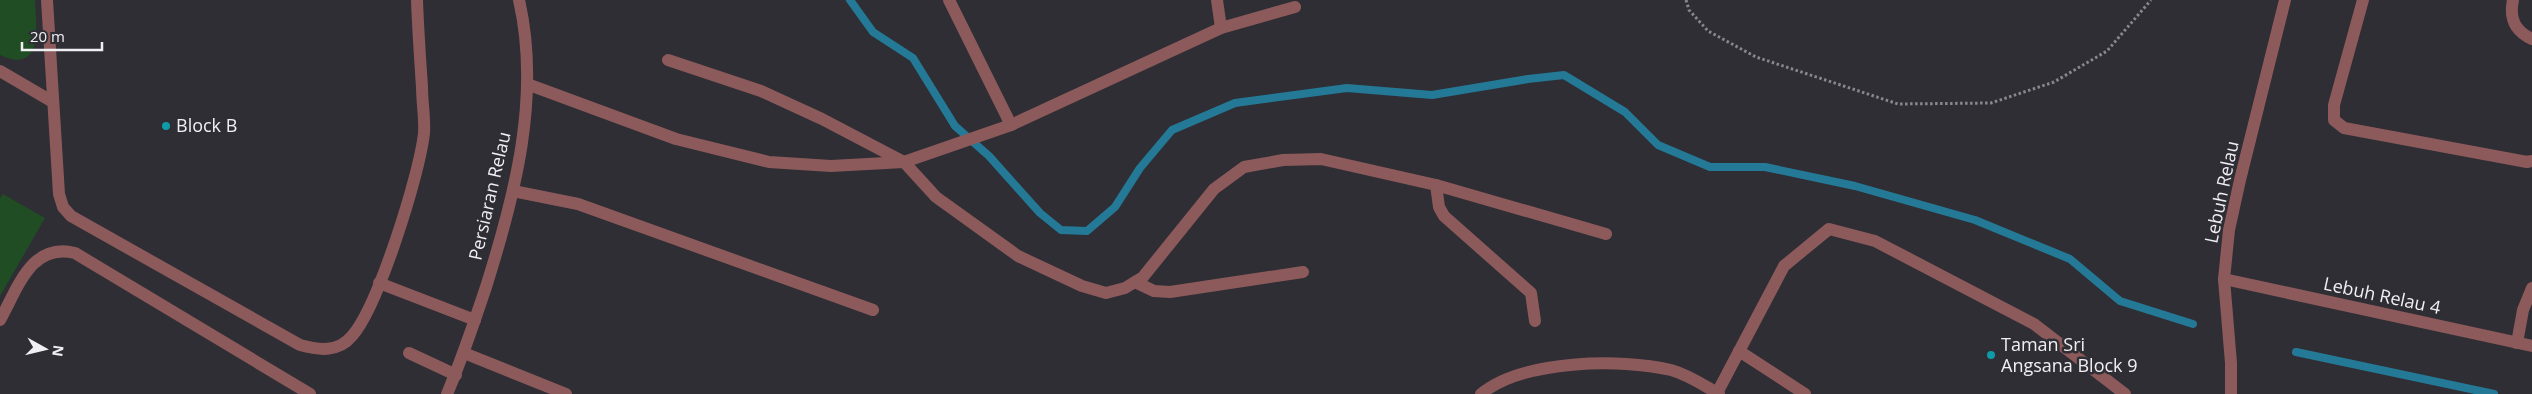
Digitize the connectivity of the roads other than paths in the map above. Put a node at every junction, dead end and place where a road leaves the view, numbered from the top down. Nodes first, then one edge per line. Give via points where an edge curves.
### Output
1 (47, 0) edge
2 (417, 0) edge
3 (519, 0) edge
4 (949, 0) edge
5 (1217, 0) edge
6 (2285, 0) edge
7 (2363, 0) edge
8 (2513, 0) edge
9 (1296, 8) dead end
10 (1221, 28) junction
11 (2532, 39) edge
12 (668, 60) dead end
13 (0, 71) edge
14 (527, 84) junction
15 (53, 102) junction
16 (1011, 125) junction
17 (2532, 161) edge
18 (904, 162) junction
19 (1436, 185) junction
20 (513, 191) junction
21 (1606, 234) dead end
22 (1303, 272) dead end
23 (2224, 279) junction
24 (1135, 282) junction
25 (379, 283) junction
26 (2532, 288) edge
27 (874, 310) dead end
28 (0, 320) edge
29 (475, 320) junction
30 (1535, 321) dead end
31 (2517, 343) junction
32 (2532, 346) edge
33 (1739, 351) junction
34 (409, 353) dead end
35 (464, 353) junction
36 (456, 375) junction
37 (1718, 393) edge
38 (310, 394) edge
39 (448, 394) edge
40 (566, 394) edge
41 (1481, 394) edge
42 (1805, 394) edge
43 (2125, 394) edge
44 (2231, 394) edge

1 - 15 street
2 - 25 street via 424,131 420,158
3 - 14 street, Persiaran Relau via 526,46
4 - 16 street
5 - 10 street
6 - 23 street, Lebuh Relau via 2229,230
7 - 17 street via 2334,105 2334,120 2344,128
8 - 11 street via 2512,20 2517,29
9 - 10 street
10 - 16 street
12 - 18 street via 761,91
13 - 15 street
14 - 18 street via 676,138 769,162 831,166
14 - 20 street, Persiaran Relau via 523,139
15 - 25 street via 59,194 63,207 71,216 300,345 318,350 336,347 352,337
16 - 18 street
18 - 24 street via 936,197 1018,256 1082,286 1106,293
19 - 21 street
19 - 24 street via 1322,159 1283,160 1244,167 1214,190 1143,277
19 - 30 street via 1439,207 1444,216 1531,293
20 - 27 street via 578,204
20 - 29 street, Persiaran Relau
22 - 24 street via 1170,292
23 - 31 street, Lebuh Relau 4
23 - 44 street, Lebuh Relau
25 - 29 street
26 - 31 street via 2523,310
28 - 38 street via 37,259 49,252 75,253
29 - 35 street, Persiaran Relau
31 - 32 street, Lebuh Relau 4
33 - 37 street
33 - 42 street
33 - 43 street via 1784,266 1829,229 1875,241 2034,324
34 - 36 street
35 - 36 street, Persiaran Relau
35 - 40 street
36 - 39 street, Persiaran Relau
37 - 41 street via 1694,378 1671,370 1602,365 1538,368 1490,387

